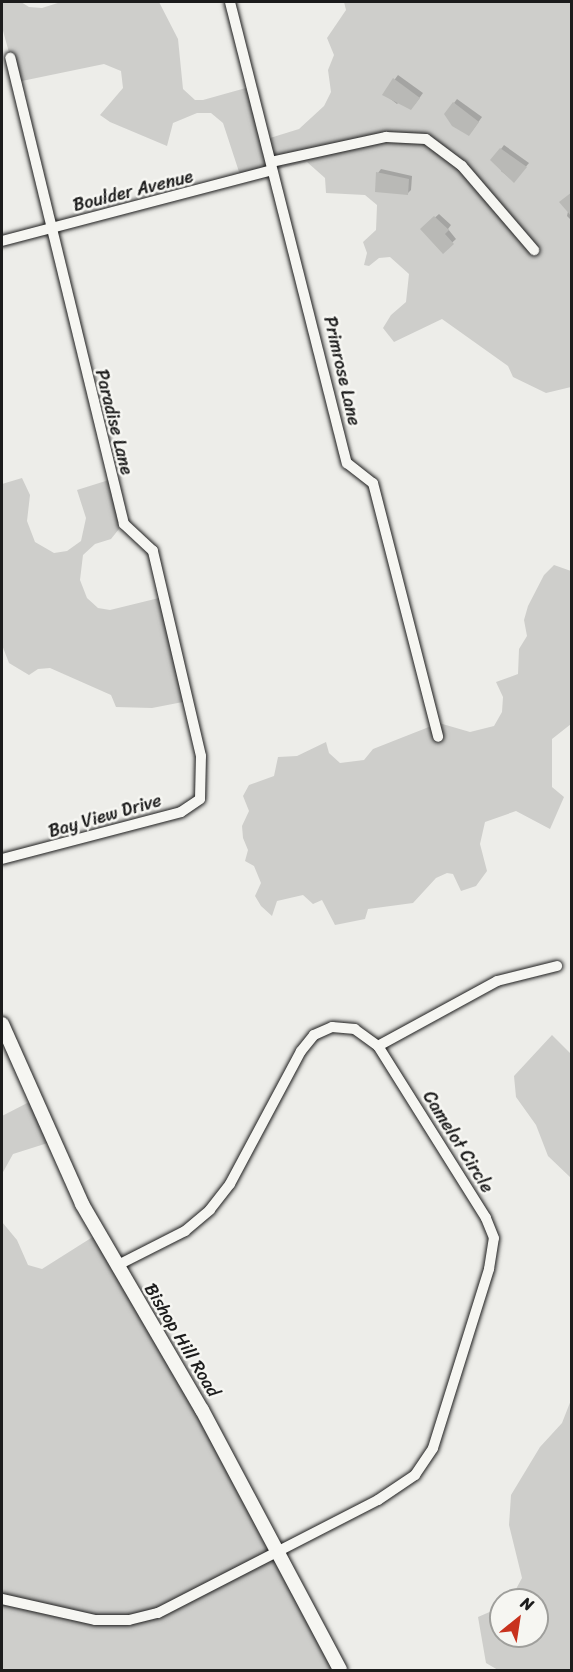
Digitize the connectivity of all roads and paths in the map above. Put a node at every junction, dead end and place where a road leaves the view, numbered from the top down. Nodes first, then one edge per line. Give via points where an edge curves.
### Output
1 (230, 2) edge
2 (10, 58) dead end
3 (271, 166) junction
4 (49, 230) junction
5 (2, 241) edge
6 (534, 249) dead end
7 (438, 738) dead end
8 (200, 784) joint
9 (2, 859) edge
10 (557, 966) dead end
11 (2, 1024) edge
12 (378, 1047) junction
13 (116, 1266) junction
14 (277, 1549) junction
15 (2, 1599) edge
16 (340, 1671) edge

1 - 3 street, Primrose Lane
2 - 4 street, Paradise Lane
3 - 4 street, Boulder Avenue
3 - 6 street, Boulder Avenue via 386,137 426,140 462,166
3 - 7 street, Primrose Lane via 347,464 373,483
4 - 5 street, Boulder Avenue
4 - 8 street, Paradise Lane via 124,524 153,551 201,756
8 - 9 street, Bay View Drive via 200,799 180,812
10 - 12 street via 497,981
11 - 13 street, Bishop Hill Road via 63,1165
12 - 13 street, Camelot Circle via 355,1029 332,1027 314,1035 230,1184 210,1210 185,1231
12 - 14 street, Camelot Circle via 486,1218 494,1238 489,1269 433,1448 415,1475 378,1500
13 - 14 street, Bishop Hill Road via 202,1410
14 - 15 street, Camelot Circle via 158,1613 129,1620 95,1620
14 - 16 street, Bishop Hill Road

